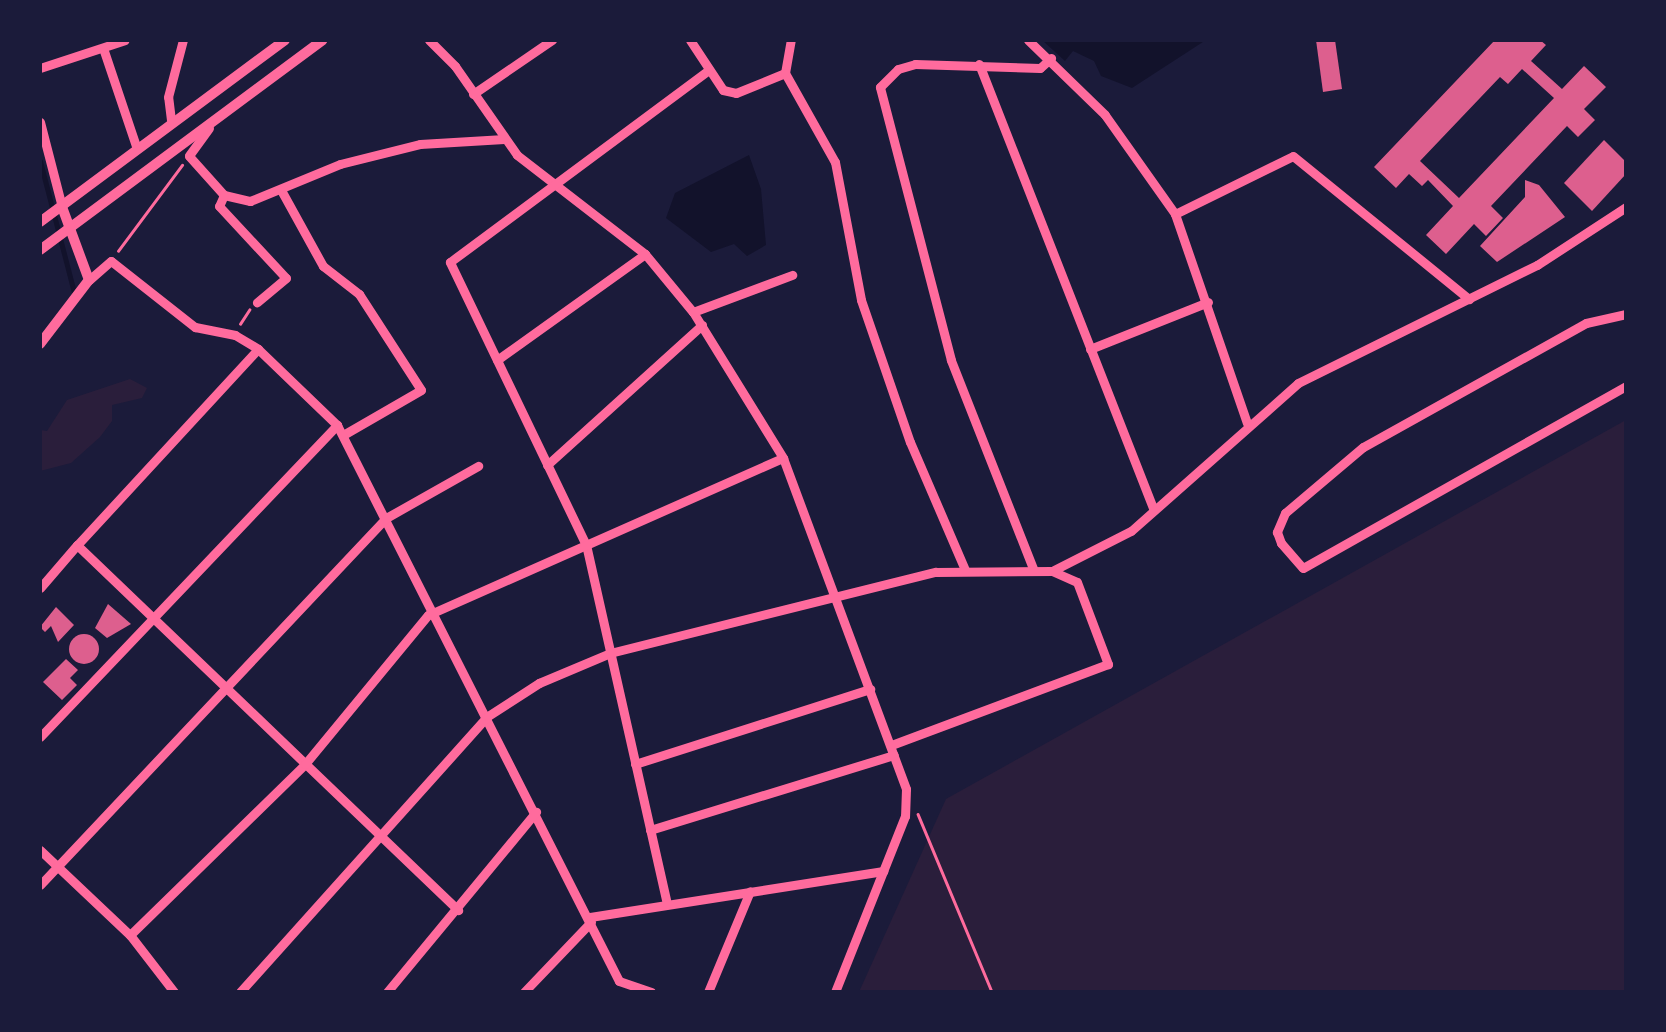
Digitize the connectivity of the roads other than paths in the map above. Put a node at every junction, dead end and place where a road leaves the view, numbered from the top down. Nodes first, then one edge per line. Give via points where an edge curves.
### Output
1 (125, 40) edge
2 (183, 40) edge
3 (285, 40) edge
4 (323, 40) edge
5 (429, 40) edge
6 (552, 40) edge
7 (690, 40) edge
8 (791, 40) edge
9 (1028, 40) edge
10 (103, 48) junction
11 (1051, 58) junction
12 (979, 64) junction
13 (40, 68) edge
14 (704, 73) junction
15 (785, 73) junction
16 (477, 92) junction
17 (172, 120) junction
18 (40, 122) edge
19 (210, 128) junction
20 (504, 139) junction
21 (136, 146) junction
22 (51, 159) junction
23 (40, 163) edge
24 (563, 179) junction
25 (281, 190) junction
26 (224, 195) junction
27 (62, 206) junction
28 (1626, 207) edge
29 (1174, 214) junction
30 (40, 222) edge
31 (68, 232) junction
32 (40, 250) edge
33 (645, 254) junction
34 (792, 275) dead end
35 (89, 280) junction
36 (1469, 299) junction
37 (258, 302) road end
38 (1208, 302) junction
39 (693, 312) junction
40 (1626, 314) edge
41 (702, 325) junction
42 (40, 344) edge
43 (258, 349) junction
44 (1090, 349) junction
45 (497, 360) junction
46 (1626, 386) edge
47 (1247, 423) junction
48 (340, 430) junction
49 (784, 458) junction
50 (478, 466) dead end
51 (547, 466) junction
52 (1153, 508) junction
53 (386, 518) junction
54 (77, 545) junction
55 (586, 545) junction
56 (965, 570) junction
57 (1034, 571) junction
58 (1052, 571) junction
59 (40, 588) edge
60 (836, 596) junction
61 (434, 612) junction
62 (155, 618) junction
63 (610, 654) junction
64 (870, 689) junction
65 (226, 694) junction
66 (488, 716) junction
67 (40, 737) edge
68 (893, 750) junction
69 (305, 764) junction
70 (635, 764) junction
71 (536, 812) junction
72 (650, 830) junction
73 (382, 839) junction
74 (40, 850) edge
75 (58, 867) junction
76 (883, 871) junction
77 (40, 885) edge
78 (750, 891) junction
79 (666, 904) junction
80 (458, 910) junction
81 (591, 920) junction
82 (130, 934) junction
83 (619, 981) junction
84 (174, 992) edge
85 (240, 992) edge
86 (387, 992) edge
87 (524, 992) edge
88 (612, 992) edge
89 (651, 992) edge
90 (708, 992) edge
91 (835, 992) edge

1 - 10 street
2 - 17 street via 168,97
3 - 17 street
4 - 19 street
5 - 16 street
6 - 16 street
7 - 14 street
8 - 15 street
9 - 11 street
10 - 13 street
10 - 21 street
11 - 12 street via 1040,68
11 - 29 street via 1106,115
12 - 44 street
12 - 57 street via 915,64 880,87 951,360
14 - 15 street via 736,94
14 - 24 street
15 - 56 street via 835,162 844,234 866,316
16 - 20 street
17 - 21 street
18 - 22 street
19 - 26 street via 189,156
19 - 31 street
20 - 24 street
20 - 25 street via 420,144 340,164
21 - 27 street
22 - 23 street
22 - 27 street
24 - 33 street
24 - 45 street via 450,262
25 - 26 street via 250,201
25 - 48 street via 323,266 359,294 421,390
26 - 37 street via 219,206 286,278
27 - 30 street
27 - 31 street
28 - 36 street
29 - 36 street via 1293,156
29 - 38 street
31 - 32 street
31 - 35 street
33 - 39 street
33 - 45 street
34 - 39 street
35 - 42 street
35 - 43 street via 111,260 195,327 235,335
36 - 47 street via 1298,383
38 - 44 street
38 - 47 street
39 - 41 street
40 - 46 street via 1586,323 1363,447 1285,514 1277,532 1281,543 1303,568
41 - 49 street
41 - 51 street
43 - 48 street
43 - 54 street
44 - 52 street
45 - 51 street
47 - 52 street
48 - 53 street
48 - 62 street
49 - 55 street
49 - 60 street
50 - 53 street
51 - 55 street
52 - 58 street via 1106,548
53 - 61 street
53 - 65 street
54 - 59 street
54 - 62 street
55 - 61 street
55 - 63 street
56 - 57 street
56 - 60 street
57 - 58 street
58 - 68 street via 1068,574 1083,592 1108,664
60 - 63 street
60 - 64 street
61 - 66 street
61 - 69 street
62 - 65 street
62 - 67 street
63 - 66 street via 539,683
63 - 70 street
64 - 68 street
64 - 70 street
65 - 69 street
65 - 75 street
66 - 71 street
66 - 73 street
68 - 72 street
68 - 76 street via 907,802
69 - 73 street
69 - 82 street
70 - 72 street
71 - 80 street
71 - 81 street
72 - 79 street
73 - 80 street
73 - 85 street
74 - 75 street
75 - 77 street
75 - 82 street
76 - 78 street
76 - 91 street
78 - 79 street
78 - 90 street
79 - 81 street
80 - 86 street
81 - 83 street
81 - 87 street
82 - 84 street
83 - 88 street
83 - 89 street

